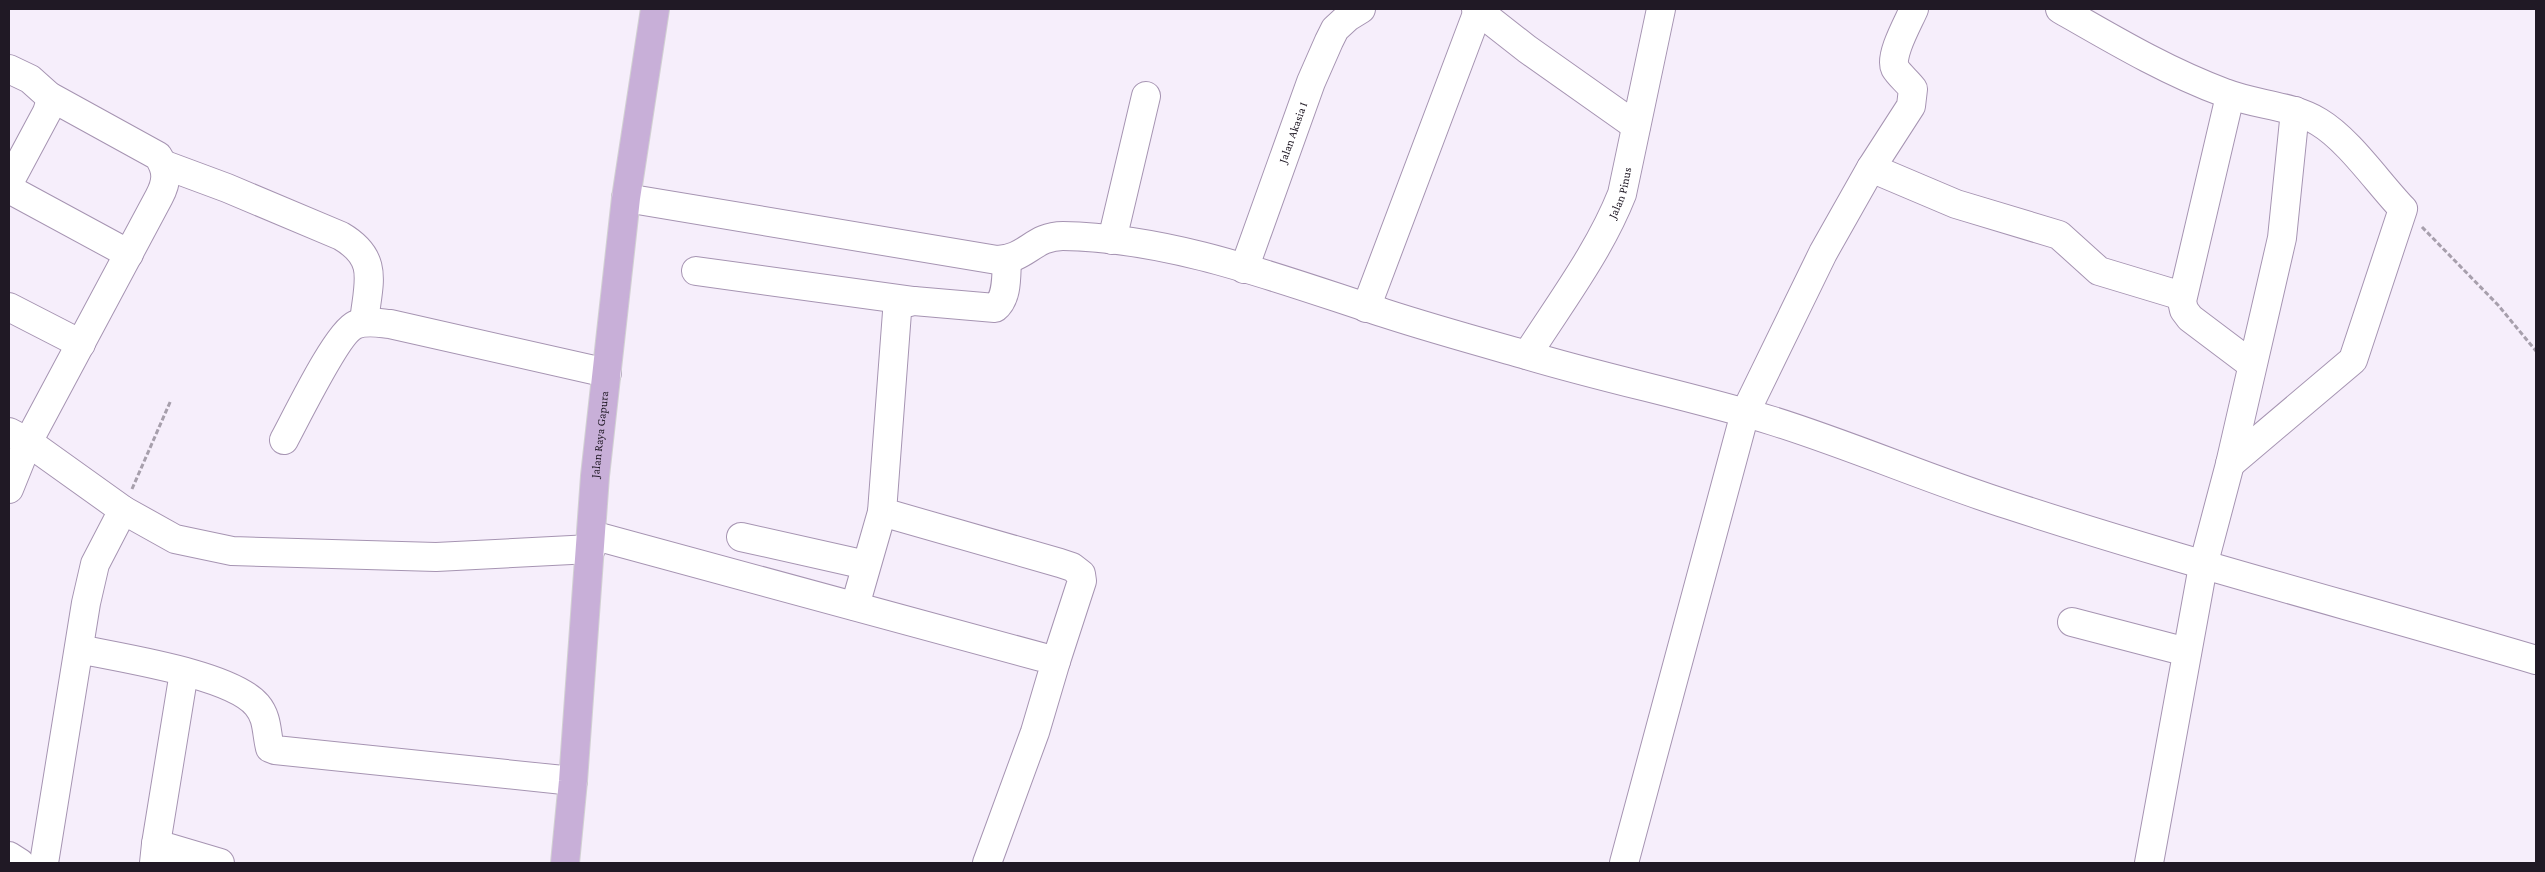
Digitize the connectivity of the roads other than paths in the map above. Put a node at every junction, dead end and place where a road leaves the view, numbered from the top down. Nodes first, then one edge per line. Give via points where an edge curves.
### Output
1 (655, 9) edge
2 (1361, 9) edge
3 (1661, 9) edge
4 (1914, 9) edge
5 (2060, 9) edge
6 (1477, 10) edge
7 (9, 69) edge
8 (49, 96) junction
9 (1146, 96) dead end
10 (2230, 96) junction
11 (2295, 112) junction
12 (1636, 126) junction
13 (165, 166) junction
14 (1871, 168) junction
15 (9, 183) edge
16 (9, 189) edge
17 (626, 198) junction
18 (1112, 240) junction
19 (129, 254) junction
20 (1007, 260) junction
21 (1244, 269) junction
22 (696, 270) dead end
23 (2182, 296) junction
24 (914, 301) junction
25 (9, 307) edge
26 (1366, 308) junction
27 (364, 322) junction
28 (81, 344) junction
29 (1527, 356) junction
30 (2252, 364) junction
31 (607, 373) junction
32 (1744, 413) junction
33 (19, 437) edge
34 (284, 440) dead end
35 (2230, 464) junction
36 (9, 489) edge
37 (123, 510) junction
38 (882, 512) junction
39 (741, 537) dead end
40 (591, 542) junction
41 (866, 566) junction
42 (2203, 566) junction
43 (854, 606) junction
44 (2072, 622) dead end
45 (79, 648) junction
46 (2187, 652) junction
47 (2536, 660) edge
48 (1056, 661) junction
49 (184, 672) junction
50 (573, 781) junction
51 (155, 854) edge
52 (9, 856) edge
53 (20, 863) edge
54 (44, 863) edge
55 (220, 863) edge
56 (565, 863) edge
57 (987, 863) edge
58 (1624, 863) edge
59 (2149, 863) edge

1 - 17 main road, Jalan Raya Gapura
2 - 21 street, Jalan Akasia I via 1348,16 1329,41 1311,82
3 - 12 street, Jalan Pinus
4 - 14 street via 1894,61 1895,67 1913,89 1913,100
5 - 10 street via 2140,56
6 - 12 street
6 - 26 street
7 - 8 street via 30,80
8 - 13 street via 158,156
8 - 15 street via 47,112
9 - 18 street
10 - 11 street
10 - 23 street
11 - 30 street via 2282,238
11 - 35 street via 2329,128 2404,209 2353,360
12 - 29 street, Jalan Pinus via 1622,194 1613,216
13 - 19 street via 164,186
13 - 27 street via 227,188 356,245 366,258 369,275
14 - 23 street via 1956,204 2059,235 2099,271
14 - 32 street via 1823,253
16 - 19 street
17 - 20 street
17 - 31 main road, Jalan Raya Gapura
18 - 20 street via 1044,238 1016,258
18 - 21 street via 1171,248
19 - 28 street
20 - 24 street via 1004,297 995,308
21 - 26 street
22 - 24 street
23 - 30 street via 2183,307 2190,318
24 - 38 street via 902,304 897,312
25 - 28 street
26 - 29 street
27 - 31 street via 390,324
27 - 34 street via 345,333
28 - 33 street
29 - 32 street
30 - 35 street
31 - 40 main road, Jalan Raya Gapura via 594,476
32 - 42 street via 2004,504
32 - 58 street
33 - 36 street
33 - 37 street
35 - 42 street
37 - 40 street via 175,539 232,551 436,557
37 - 45 street via 96,564
38 - 41 street
38 - 48 street via 1060,563 1082,574
39 - 41 street
40 - 43 street
40 - 50 main road, Jalan Raya Gapura
41 - 43 street
42 - 46 street
42 - 47 street
43 - 48 street
44 - 46 street
45 - 49 street
45 - 54 street
46 - 59 street
48 - 57 street
49 - 50 street via 233,687 247,696 265,718 269,745 275,750
49 - 51 street
50 - 56 main road, Jalan Raya Gapura
51 - 55 street
52 - 53 street

